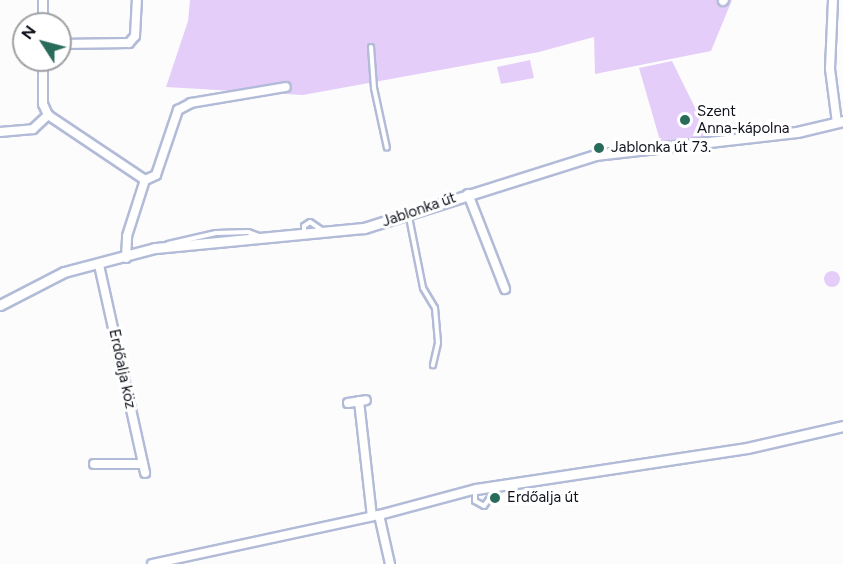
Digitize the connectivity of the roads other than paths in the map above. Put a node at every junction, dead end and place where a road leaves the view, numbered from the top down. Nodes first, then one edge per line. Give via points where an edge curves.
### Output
1 (137, 0) edge
2 (833, 0) edge
3 (72, 44) edge
4 (371, 47) dead end
5 (43, 72) edge
6 (286, 87) dead end
7 (48, 115) junction
8 (840, 122) edge
9 (0, 132) edge
10 (387, 148) dead end
11 (145, 180) junction
12 (468, 194) junction
13 (408, 217) junction
14 (126, 258) junction
15 (99, 265) junction
16 (505, 289) dead end
17 (0, 305) edge
18 (433, 365) dead end
19 (348, 403) dead end
20 (843, 426) edge
21 (94, 464) dead end
22 (143, 464) junction
23 (145, 473) dead end
24 (499, 486) junction
25 (476, 489) junction
26 (376, 515) junction
27 (152, 564) edge
28 (390, 564) edge

1 - 3 street via 134,40 122,44
2 - 8 street via 830,69
4 - 10 lane via 374,88
5 - 7 street via 43,104
6 - 11 street via 191,103 178,110 156,175
7 - 9 street via 33,129
7 - 11 street
8 - 12 street, Jablonka út via 742,139 595,155
11 - 14 street via 127,236
12 - 13 street, Jablonka út
12 - 16 street
13 - 14 street, Jablonka út via 325,232 166,247
13 - 18 lane via 423,288 435,308 438,343
14 - 15 street, Jablonka út
15 - 17 street, Jablonka út via 64,272
15 - 22 street, Erdőalja köz
19 - 26 street via 362,400
20 - 24 street via 747,448
21 - 22 street
22 - 23 street, Erdőalja köz
24 - 25 street
24 - 25 lane via 484,506 475,501
25 - 26 street
26 - 27 street
26 - 28 street

